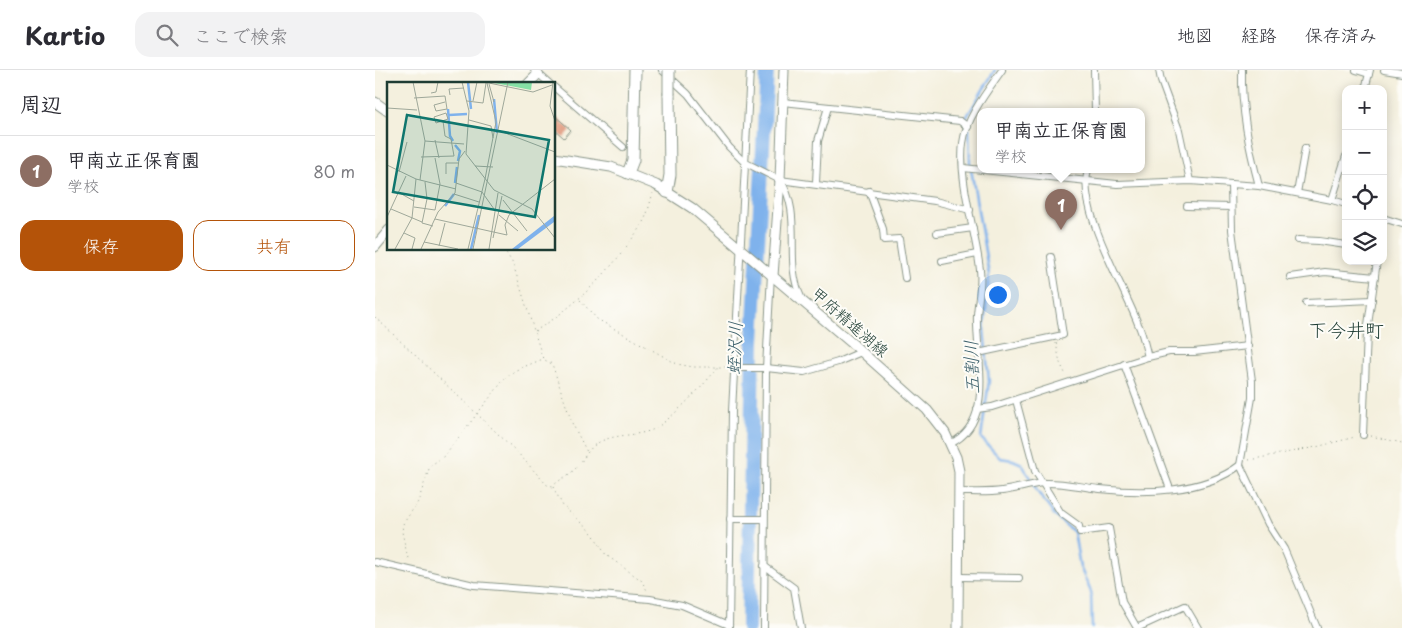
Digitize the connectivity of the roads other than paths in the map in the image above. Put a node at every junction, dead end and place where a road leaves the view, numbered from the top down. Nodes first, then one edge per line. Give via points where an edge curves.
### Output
1 (635, 70) edge
2 (662, 70) edge
3 (669, 70) edge
4 (750, 70) edge
5 (784, 70) edge
6 (1002, 70) edge
7 (1094, 70) edge
8 (1159, 70) edge
9 (1242, 70) edge
10 (1356, 70) edge
11 (1385, 70) edge
12 (539, 71) edge
13 (1370, 72) edge
14 (1402, 73) edge
15 (530, 82) edge
16 (548, 82) edge
17 (1366, 85) edge
18 (555, 88) edge
19 (375, 102) edge
20 (783, 102) junction
21 (828, 107) junction
22 (980, 108) edge
23 (1095, 108) edge
24 (387, 111) edge
25 (977, 113) edge
26 (968, 128) junction
27 (623, 147) dead end
28 (1305, 148) dead end
29 (555, 158) edge
30 (746, 164) junction
31 (963, 168) junction
32 (977, 169) edge
33 (1342, 169) edge
34 (628, 173) junction
35 (1010, 173) edge
36 (1087, 173) edge
37 (778, 179) junction
38 (1085, 181) junction
39 (1190, 181) junction
40 (816, 183) junction
41 (1231, 185) junction
42 (1259, 186) junction
43 (869, 191) junction
44 (667, 192) junction
45 (1297, 193) junction
46 (1332, 200) junction
47 (1342, 203) edge
48 (1187, 206) dead end
49 (1231, 207) junction
50 (970, 210) junction
51 (1387, 219) edge
52 (1402, 224) edge
53 (973, 228) junction
54 (387, 232) edge
55 (937, 233) dead end
56 (1298, 240) dead end
57 (1342, 244) edge
58 (375, 247) edge
59 (741, 249) junction
60 (977, 254) junction
61 (1051, 257) dead end
62 (942, 261) dead end
63 (1376, 265) edge
64 (771, 274) junction
65 (1290, 276) dead end
66 (1375, 277) junction
67 (905, 278) dead end
68 (802, 300) junction
69 (1372, 300) junction
70 (1306, 303) dead end
71 (1248, 346) junction
72 (861, 352) junction
73 (978, 353) junction
74 (1148, 357) junction
75 (1124, 364) junction
76 (736, 368) junction
77 (765, 368) junction
78 (1016, 400) junction
79 (977, 408) junction
80 (1363, 435) road end
81 (950, 444) junction
82 (1240, 465) junction
83 (1042, 484) junction
84 (1170, 489) junction
85 (960, 492) junction
86 (733, 519) junction
87 (762, 519) junction
88 (375, 562) edge
89 (764, 566) junction
90 (960, 577) junction
91 (1019, 578) dead end
92 (729, 626) edge
93 (764, 628) edge
94 (801, 628) edge
95 (958, 628) edge
96 (1137, 628) edge
97 (1198, 628) edge
98 (1317, 628) edge

1 - 34 highway via 633,160
2 - 30 street via 688,94
3 - 44 highway, bridge via 670,174
4 - 30 street
5 - 20 main road
6 - 22 street
7 - 23 street
8 - 39 street via 1179,130
9 - 42 street via 1247,132
10 - 13 street
11 - 14 street
12 - 15 main road
12 - 16 street
13 - 17 street
18 - 27 street
19 - 24 main road
20 - 21 street
20 - 37 main road
21 - 26 street via 959,122
21 - 40 street via 818,141
25 - 26 street
26 - 31 street via 963,141
28 - 45 street
29 - 34 main road, 甲府精進湖線
30 - 37 street
30 - 59 street
31 - 32 street
31 - 50 street
33 - 46 street
34 - 44 main road, 甲府精進湖線
35 - 38 street
36 - 38 street
37 - 40 street
37 - 64 main road
37 - 68 street via 787,190 791,205 794,277
38 - 39 street via 1117,184
38 - 74 street via 1103,249 1139,324
39 - 41 street
40 - 43 street
41 - 42 street
41 - 49 street
42 - 45 street
43 - 50 street
43 - 67 street via 884,240 899,239
44 - 59 main road, 甲府精進湖線 via 692,208
45 - 46 street
46 - 47 street
48 - 49 street
49 - 71 street via 1237,278
50 - 53 street
51 - 52 street
53 - 55 street
53 - 60 street
54 - 58 main road
56 - 57 street
59 - 64 main road, 甲府精進湖線
59 - 76 street
60 - 62 street
60 - 73 street via 981,292 977,314
61 - 73 street via 1063,335
63 - 66 street
64 - 68 main road, 甲府精進湖線
64 - 77 street
65 - 66 street via 1325,272
66 - 69 street
68 - 72 main road, 甲府精進湖線
69 - 70 street
69 - 80 street via 1367,332
71 - 74 street via 1169,352
71 - 82 street via 1252,398
72 - 77 street via 804,372
72 - 81 main road, 甲府精進湖線 via 927,410 939,423
73 - 79 street via 981,383
74 - 75 street
75 - 78 street
75 - 84 street
76 - 77 street
76 - 86 street
77 - 87 street
78 - 79 street
78 - 83 street via 1031,462
79 - 81 street via 968,430
81 - 85 main road, 甲府精進湖線 via 959,471
82 - 84 street via 1231,473 1213,480
82 - 98 street via 1268,524 1284,549
83 - 84 street via 1128,491
83 - 85 street via 1002,491
83 - 96 street via 1061,513 1079,526 1080,532 1109,528 1122,602
85 - 90 main road, 甲府精進湖線
86 - 87 street
86 - 92 street
87 - 89 street
88 - 92 street via 475,585 650,599 682,605
89 - 93 street
89 - 94 street via 794,588
90 - 91 street
90 - 95 main road, 甲府精進湖線
96 - 97 street via 1185,606

